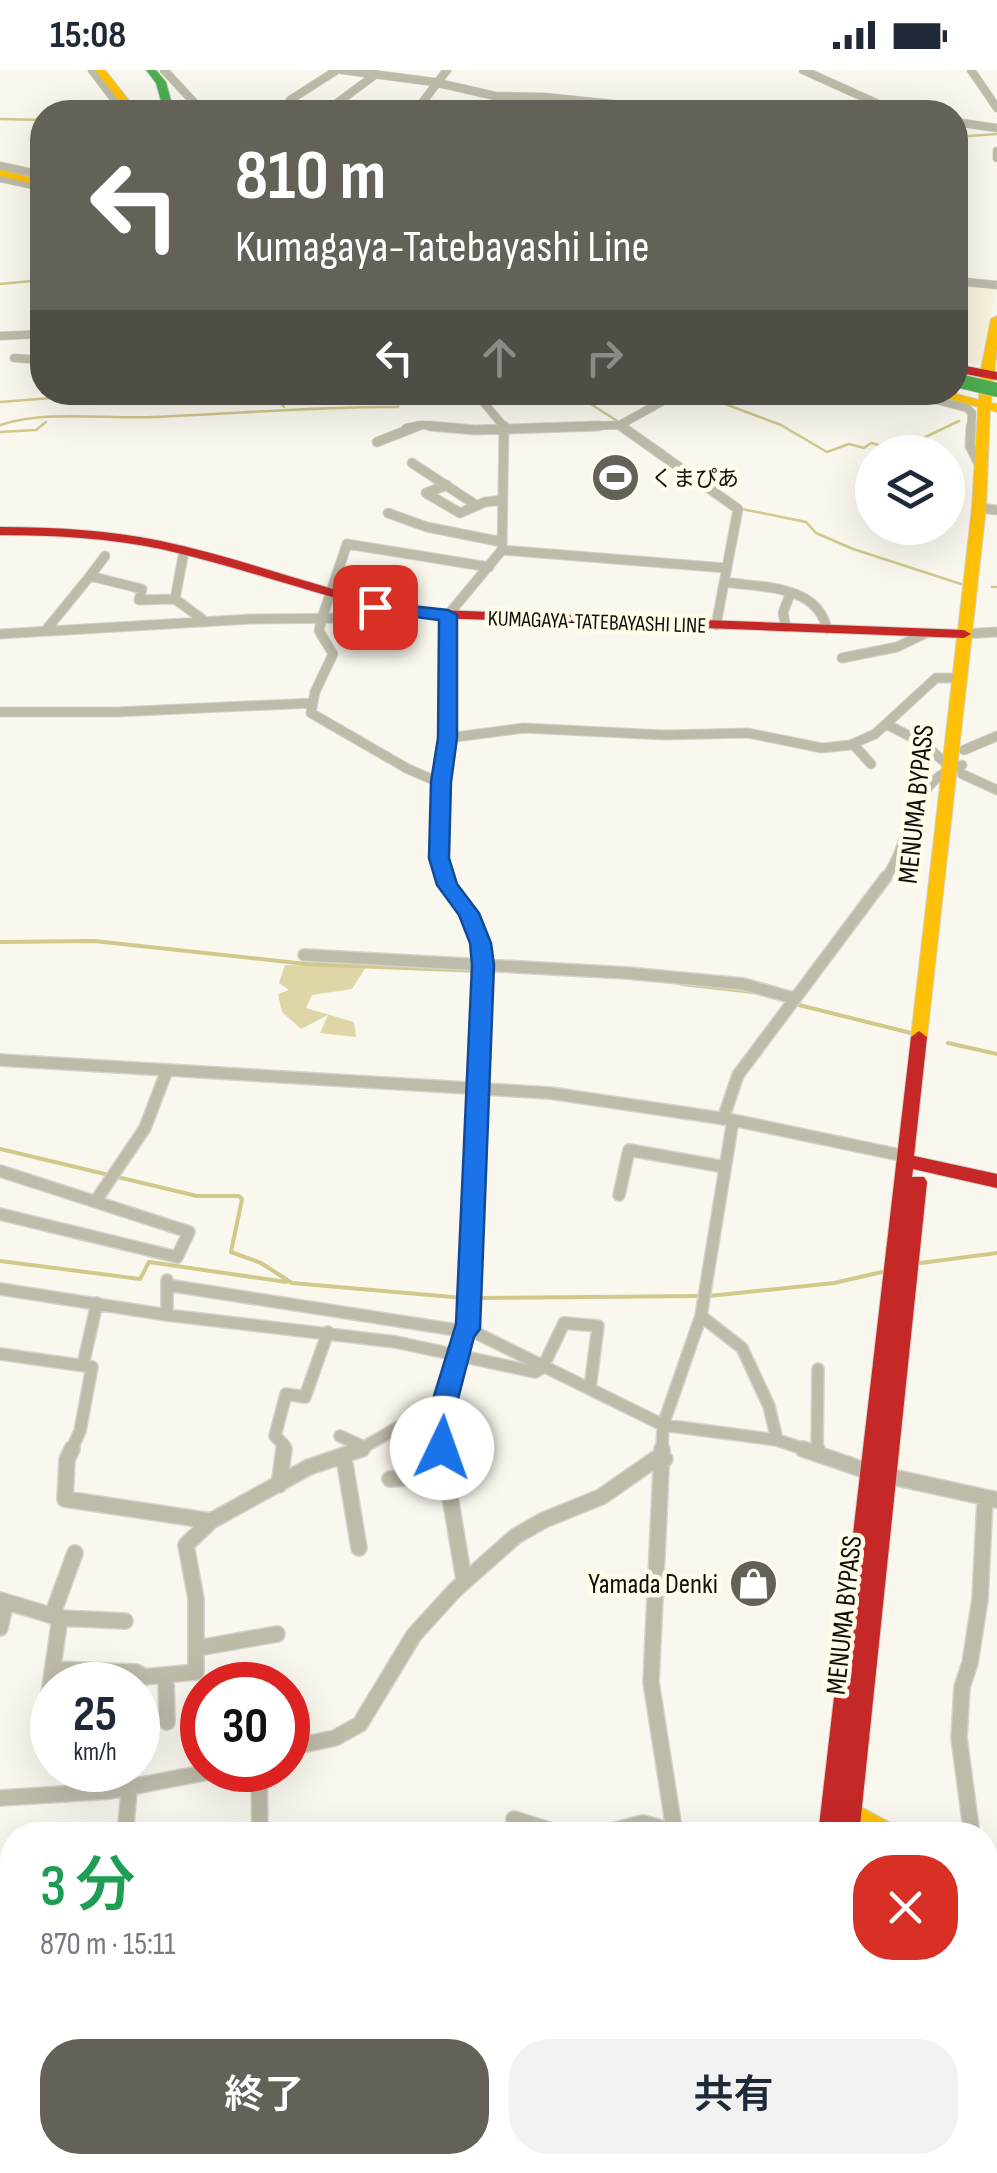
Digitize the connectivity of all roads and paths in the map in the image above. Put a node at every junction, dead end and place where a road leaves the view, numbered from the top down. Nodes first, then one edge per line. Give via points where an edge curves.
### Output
1 (92, 70) edge
2 (100, 70) edge
3 (151, 70) edge
4 (164, 70) edge
5 (340, 70) edge
6 (447, 70) edge
7 (803, 70) edge
8 (971, 70) edge
9 (376, 74) junction
10 (434, 82) junction
11 (115, 100) edge
12 (124, 100) edge
13 (166, 100) edge
14 (191, 100) edge
15 (290, 100) edge
16 (341, 100) edge
17 (423, 100) edge
18 (575, 100) edge
19 (869, 100) edge
20 (997, 108) edge
21 (968, 124) edge
22 (997, 128) edge
23 (0, 172) edge
24 (30, 178) edge
25 (968, 281) edge
26 (997, 284) edge
27 (997, 320) edge
28 (30, 335) edge
29 (0, 336) edge
30 (14, 358) dead end
31 (30, 359) edge
32 (968, 376) edge
33 (968, 386) edge
34 (993, 392) edge
35 (486, 405) edge
36 (656, 405) edge
37 (956, 405) edge
38 (622, 423) junction
39 (505, 427) junction
40 (377, 442) dead end
41 (412, 463) dead end
42 (990, 466) edge
43 (447, 485) junction
44 (503, 500) junction
45 (476, 505) junction
46 (989, 509) edge
47 (388, 513) dead end
48 (0, 531) edge
49 (502, 546) junction
50 (184, 551) junction
51 (105, 556) dead end
52 (489, 567) junction
53 (726, 568) junction
54 (90, 576) junction
55 (725, 582) junction
56 (790, 594) junction
57 (175, 600) junction
58 (326, 608) junction
59 (448, 615) junction
60 (206, 622) junction
61 (716, 625) junction
62 (786, 628) junction
63 (828, 629) junction
64 (46, 630) junction
65 (926, 633) junction
66 (980, 633) edge
67 (0, 634) edge
68 (842, 658) dead end
69 (959, 678) junction
70 (313, 703) junction
71 (0, 712) edge
72 (886, 724) junction
73 (997, 736) edge
74 (448, 738) junction
75 (853, 744) junction
76 (871, 764) dead end
77 (959, 764) junction
78 (441, 782) junction
79 (997, 790) edge
80 (304, 956) dead end
81 (483, 969) junction
82 (791, 1001) junction
83 (0, 1060) edge
84 (167, 1070) junction
85 (478, 1087) junction
86 (728, 1119) junction
87 (913, 1163) junction
88 (726, 1167) junction
89 (0, 1171) edge
90 (997, 1180) edge
91 (619, 1196) dead end
92 (97, 1199) junction
93 (0, 1214) edge
94 (0, 1289) edge
95 (97, 1303) junction
96 (703, 1303) junction
97 (167, 1315) junction
98 (466, 1330) junction
99 (328, 1332) junction
100 (0, 1354) edge
101 (456, 1358) junction
102 (83, 1365) junction
103 (543, 1366) junction
104 (818, 1369) dead end
105 (590, 1388) junction
106 (444, 1401) junction
107 (663, 1426) junction
108 (340, 1436) dead end
109 (777, 1440) junction
110 (364, 1448) junction
111 (817, 1454) junction
112 (344, 1458) junction
113 (664, 1458) junction
114 (444, 1474) junction
115 (878, 1474) junction
116 (390, 1479) dead end
117 (279, 1485) junction
118 (991, 1499) edge
119 (211, 1521) junction
120 (359, 1548) dead end
121 (75, 1553) dead end
122 (464, 1580) junction
123 (3, 1601) edge
124 (56, 1617) junction
125 (125, 1621) dead end
126 (0, 1628) edge
127 (277, 1634) dead end
128 (198, 1648) junction
129 (53, 1662) edge
130 (160, 1677) edge
131 (166, 1677) junction
132 (167, 1722) dead end
133 (310, 1743) edge
134 (120, 1792) edge
135 (129, 1792) edge
136 (260, 1792) edge
137 (0, 1798) edge
138 (844, 1816) edge
139 (514, 1819) dead end
140 (126, 1822) edge
141 (260, 1822) edge
142 (524, 1822) edge
143 (675, 1822) edge
144 (970, 1822) edge

1 - 11 street
2 - 12 main road
3 - 13 main road
4 - 14 street
5 - 9 street
5 - 15 street
6 - 10 street
7 - 19 street
8 - 20 street
9 - 10 street
9 - 16 street
10 - 17 street
10 - 18 street via 495,96
21 - 22 street
23 - 24 main road
25 - 26 street
27 - 34 main road, MENUMA BYPASS
28 - 29 street
30 - 31 street
32 - 34 main road
33 - 34 main road, bridge
34 - 42 main road, MENUMA BYPASS
35 - 39 street
36 - 38 street
37 - 42 street via 972,413 970,446
38 - 39 street
38 - 53 street via 738,509
39 - 40 street via 422,425
39 - 44 street
41 - 43 street
42 - 46 main road, MENUMA BYPASS
43 - 45 street
43 - 45 street via 426,493 460,513
44 - 45 street
44 - 49 street
46 - 66 main road, MENUMA BYPASS
47 - 49 street
48 - 50 main road, KUMAGAYA-TATEBAYASHI LINE via 93,534
49 - 52 street
49 - 53 street
50 - 57 street
50 - 58 main road, KUMAGAYA-TATEBAYASHI LINE
51 - 54 street
52 - 58 street via 347,544
52 - 59 street
53 - 55 street
54 - 57 street via 142,589 139,600
54 - 64 street
55 - 56 street
55 - 61 street
56 - 62 street via 782,613
56 - 63 street via 822,610
57 - 60 street
58 - 59 main road, KUMAGAYA-TATEBAYASHI LINE
58 - 60 street
58 - 70 street via 319,631 333,654
59 - 61 main road, KUMAGAYA-TATEBAYASHI LINE
59 - 74 street
60 - 64 street
61 - 62 main road, KUMAGAYA-TATEBAYASHI LINE
62 - 63 main road, KUMAGAYA-TATEBAYASHI LINE
63 - 65 main road, KUMAGAYA-TATEBAYASHI LINE
64 - 67 street
65 - 66 main road, KUMAGAYA-TATEBAYASHI LINE
65 - 68 street via 897,647
66 - 69 main road, MENUMA BYPASS
66 - 77 main road, MENUMA BYPASS
69 - 72 street via 936,678
69 - 77 main road, MENUMA BYPASS
70 - 71 street
70 - 78 street via 311,712 327,726 413,775
72 - 75 street
72 - 77 street
73 - 77 street
74 - 75 street via 524,728 748,733 822,748
74 - 78 street
75 - 76 street
77 - 79 street
77 - 82 street via 918,795 892,870
77 - 87 main road, MENUMA BYPASS
78 - 81 street via 439,858 481,943
80 - 81 street
81 - 82 street via 743,984
81 - 85 street
82 - 86 street via 738,1075
83 - 84 street
84 - 85 street
84 - 92 street via 145,1128
85 - 86 street
85 - 98 street
86 - 87 street
86 - 88 street
87 - 90 main road
87 - 115 main road, MENUMA BYPASS
88 - 91 street via 629,1150
88 - 96 street
89 - 92 street
92 - 93 street via 126,1215 190,1232 177,1257
94 - 95 street
95 - 97 street
95 - 102 street
96 - 107 street
96 - 109 street via 742,1348
97 - 98 street via 167,1282
97 - 99 street
98 - 101 street
98 - 103 street
99 - 101 street
99 - 117 street via 305,1397 286,1394 275,1436 284,1445
100 - 102 street
101 - 103 street via 528,1372
101 - 106 street
102 - 119 street via 92,1366 80,1431 67,1460 65,1499
103 - 105 street
103 - 105 street via 564,1324 598,1326
104 - 111 street
105 - 107 street
106 - 110 street
106 - 114 street
107 - 109 street
107 - 113 street
108 - 110 street
109 - 111 street
110 - 112 street
111 - 115 street
112 - 117 street
112 - 120 street
113 - 122 street via 594,1500 536,1522
113 - 143 street via 650,1682
114 - 116 street
114 - 122 street
115 - 118 street
115 - 138 main road, MENUMA BYPASS
117 - 119 street
118 - 144 street via 962,1687 959,1738
119 - 128 street via 186,1545
121 - 124 street
122 - 133 street via 400,1654 359,1725
123 - 124 street
123 - 126 street
124 - 125 street
124 - 129 street
127 - 128 street
128 - 131 street via 196,1672
130 - 131 street
131 - 132 street
134 - 137 street
135 - 140 street
136 - 141 street
139 - 142 street

